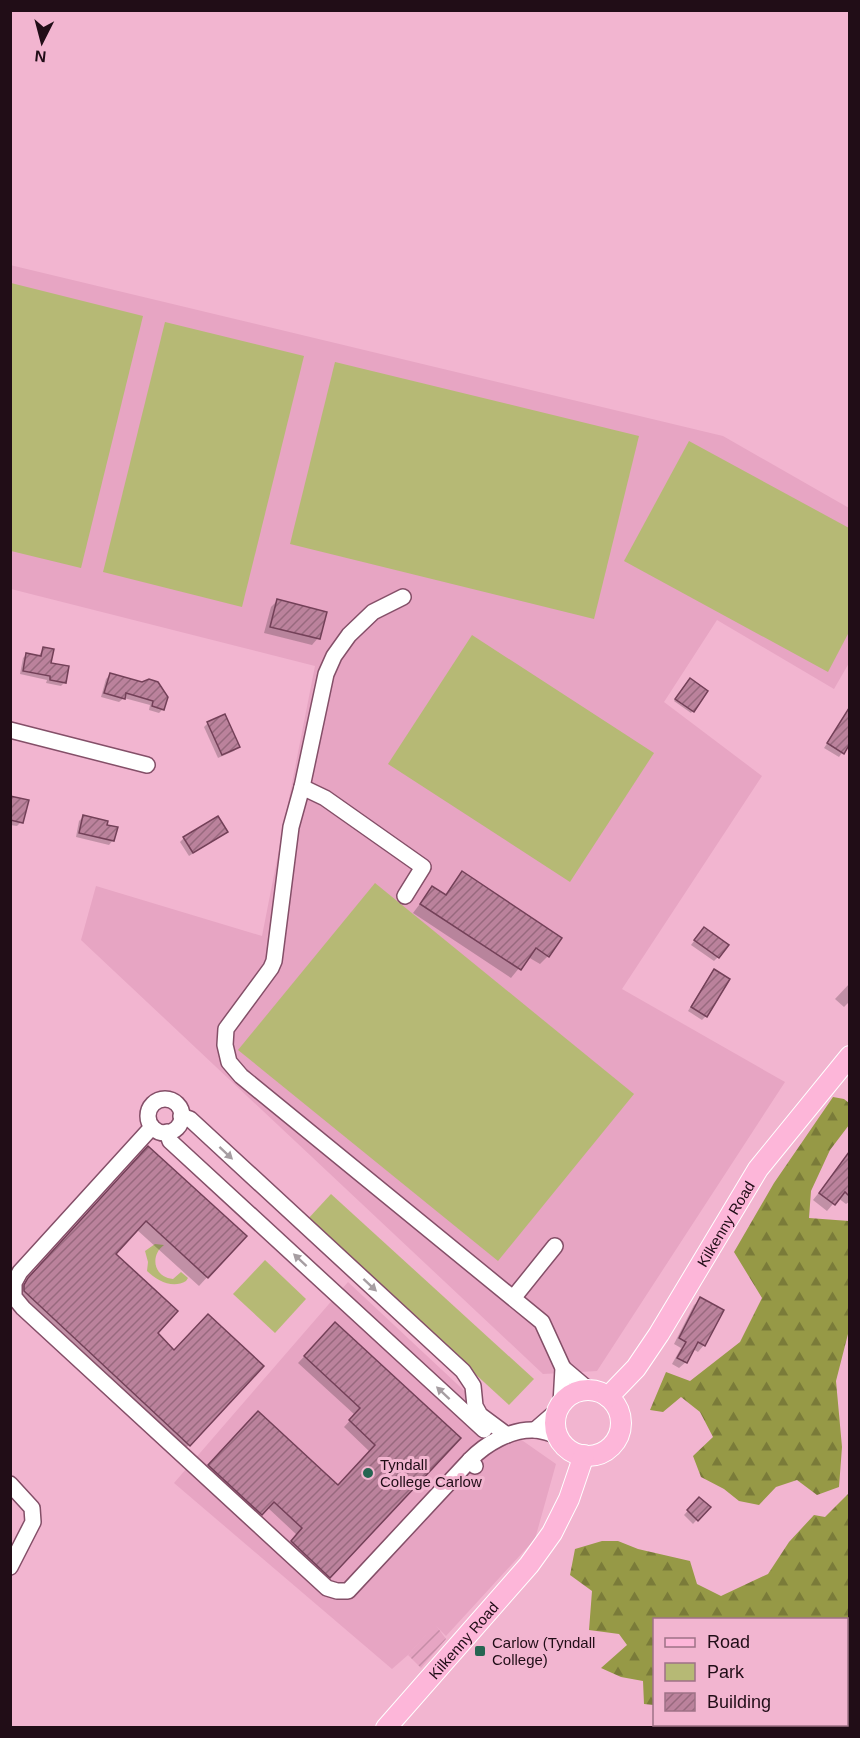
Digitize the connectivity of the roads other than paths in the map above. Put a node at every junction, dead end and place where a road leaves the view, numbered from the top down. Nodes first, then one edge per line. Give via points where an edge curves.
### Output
1 (402, 597) dead end
2 (10, 730) edge
3 (147, 765) dead end
4 (302, 787) junction
5 (405, 896) dead end
6 (849, 1056) edge
7 (190, 1115) junction
8 (152, 1127) junction
9 (167, 1132) junction
10 (555, 1246) dead end
11 (514, 1297) junction
12 (563, 1368) junction
13 (589, 1390) junction
14 (608, 1397) junction
15 (559, 1407) junction
16 (534, 1430) junction
17 (507, 1435) junction
18 (558, 1436) junction
19 (584, 1455) junction
20 (10, 1484) edge
21 (10, 1567) edge
22 (386, 1728) edge

1 - 4 street via 373,612 334,656 326,674
2 - 3 street
4 - 5 street via 325,798 423,867
4 - 11 street via 291,827 274,961 226,1029 229,1062 241,1076
6 - 14 main road, Kilkenny Road via 758,1169 659,1334 636,1368
7 - 8 street via 169,1099 154,1099 148,1117
7 - 9 street
7 -> 17 street via 464,1371 473,1386 480,1415
8 - 9 street
8 - 17 street via 20,1272 14,1283 14,1297 327,1588 348,1590 473,1463 481,1448
17 -> 9 street via 489,1434 472,1420 170,1141
10 - 11 street
11 - 12 street via 543,1322
12 - 13 street
12 - 15 street
13 - 14 main road
13 - 15 main road via 572,1394
14 - 19 main road via 620,1412 618,1438 603,1452
15 - 16 street
15 - 18 main road via 555,1423
16 - 17 street
16 - 18 street
18 - 19 main road via 566,1447
19 - 22 main road, Kilkenny Road via 552,1533 499,1601
20 - 21 street via 32,1508 33,1522

